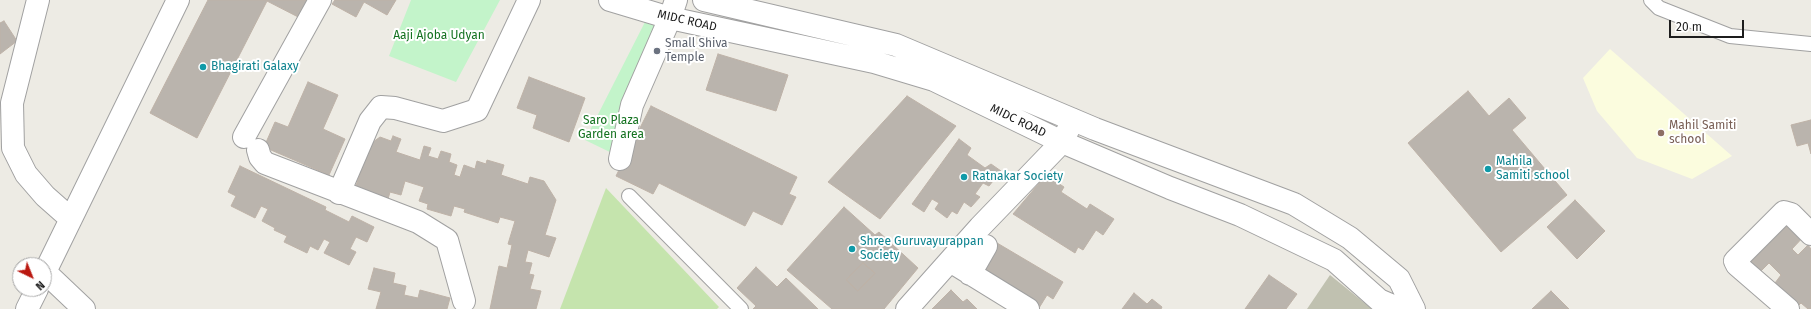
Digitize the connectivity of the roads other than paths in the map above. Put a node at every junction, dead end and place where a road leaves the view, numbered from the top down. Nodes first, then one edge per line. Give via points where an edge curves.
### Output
1 (38, 0) edge
2 (178, 0) edge
3 (320, 0) edge
4 (529, 0) edge
5 (610, 0) edge
6 (704, 0) edge
7 (1652, 0) edge
8 (673, 9) edge
9 (896, 44) junction
10 (1811, 44) edge
11 (888, 66) junction
12 (993, 85) junction
13 (985, 105) junction
14 (1073, 120) junction
15 (1062, 142) junction
16 (620, 159) dead end
17 (1184, 164) junction
18 (1170, 188) junction
19 (339, 193) junction
20 (629, 196) dead end
21 (1280, 199) junction
22 (71, 220) junction
23 (1264, 226) junction
24 (1811, 234) edge
25 (1350, 238) junction
26 (986, 246) dead end
27 (52, 258) edge
28 (1334, 260) junction
29 (950, 261) junction
30 (970, 274) junction
31 (52, 285) edge
32 (33, 297) edge
33 (464, 301) dead end
34 (27, 309) edge
35 (84, 309) edge
36 (741, 309) edge
37 (907, 309) edge
38 (1028, 309) edge
39 (1400, 309) edge
40 (1414, 309) edge
41 (1788, 309) edge

1 - 22 street via 12,103 13,148 26,174 44,196
2 - 22 street
3 - 19 street via 251,144 265,163
4 - 19 street via 477,110 443,121 396,108 381,107 370,121
5 - 8 street, MIDC ROAD
6 - 9 street
7 - 10 lane via 1659,8 1730,36
8 - 11 street, MIDC ROAD
8 - 16 street via 632,105
9 - 11 street
9 - 12 street
11 - 13 street, MIDC ROAD via 934,80
12 - 13 street
12 - 14 street
13 - 15 street, MIDC ROAD
14 - 15 street
14 - 17 street
15 - 18 street, MIDC ROAD
15 - 29 street
17 - 18 street
17 - 21 street
18 - 23 street, MIDC ROAD
19 - 33 street via 418,222 447,240
20 - 36 lane
21 - 23 street
21 - 25 street via 1294,204
22 - 27 street
23 - 28 street, MIDC ROAD
24 - 41 street via 1792,214 1784,212 1735,261
25 - 28 street
25 - 40 street via 1399,279
26 - 30 street
28 - 39 street, MIDC ROAD via 1379,300
29 - 30 street
29 - 37 street
30 - 38 street
31 - 35 street
32 - 34 street

